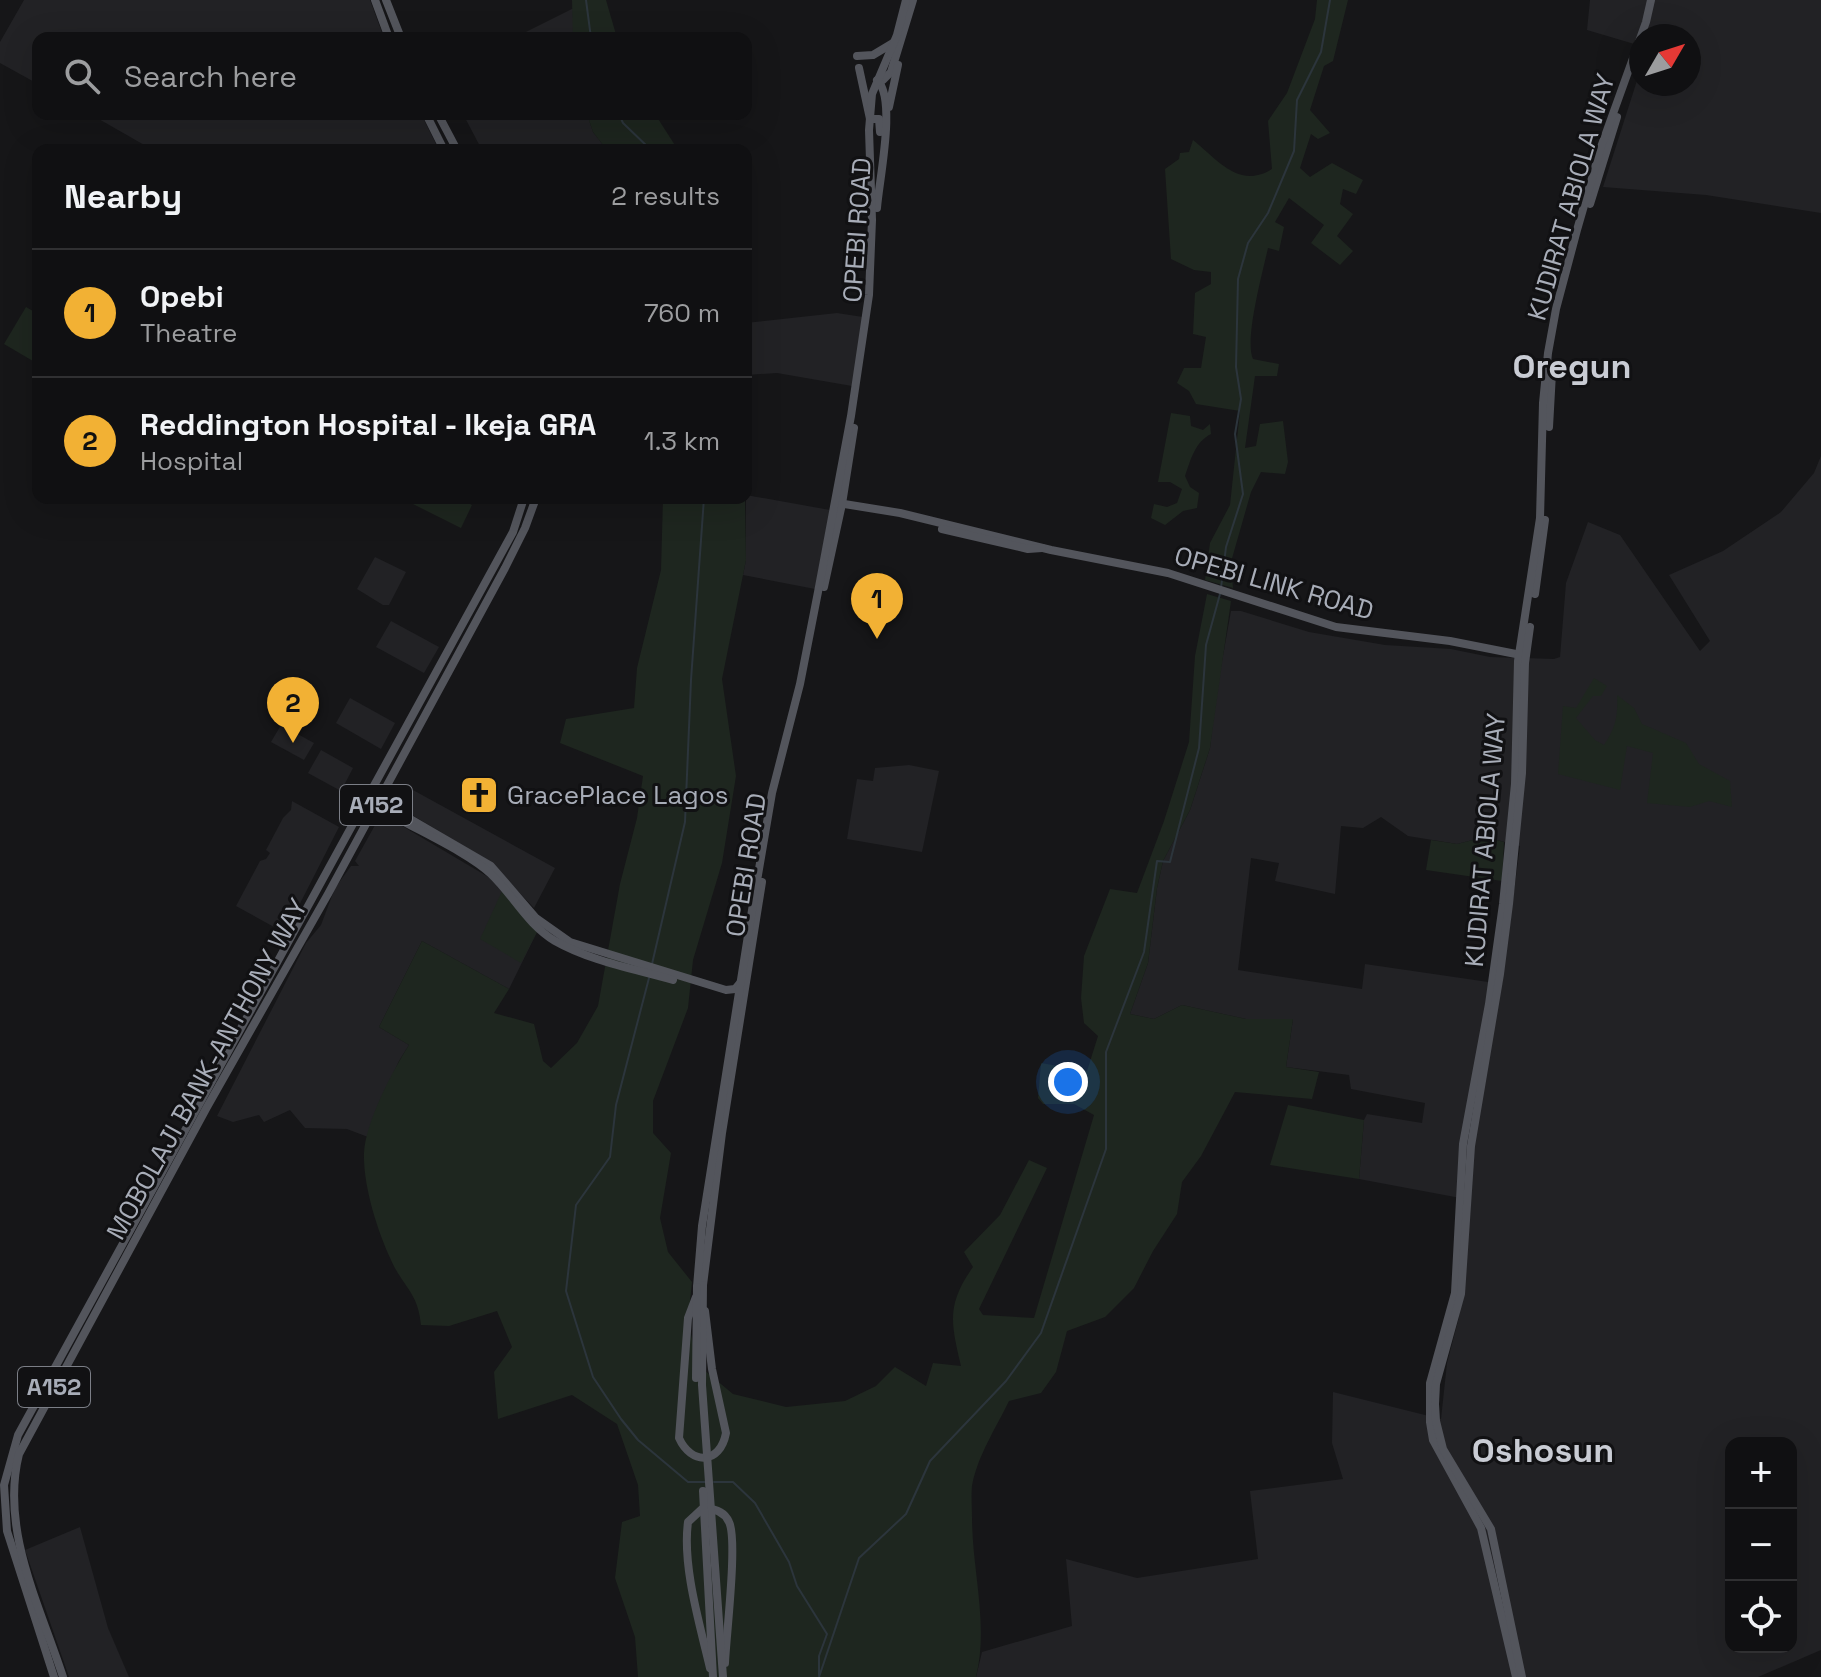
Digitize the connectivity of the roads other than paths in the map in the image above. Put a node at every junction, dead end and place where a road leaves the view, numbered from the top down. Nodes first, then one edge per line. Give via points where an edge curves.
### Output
1 (375, 0) edge
2 (386, 0) edge
3 (906, 0) edge
4 (913, 0) edge
5 (1653, 0) edge
6 (1648, 24) edge
7 (387, 32) edge
8 (399, 32) edge
9 (903, 35) junction
10 (894, 43) junction
11 (857, 56) dead end
12 (859, 68) dead end
13 (877, 80) junction
14 (1629, 85) edge
15 (888, 111) junction
16 (870, 119) junction
17 (429, 120) edge
18 (441, 120) edge
19 (441, 144) edge
20 (454, 144) edge
21 (882, 152) junction
22 (844, 490) junction
23 (522, 504) edge
24 (534, 504) edge
25 (843, 506) junction
26 (1522, 659) junction
27 (386, 785) junction
28 (366, 823) junction
29 (318, 888) junction
30 (328, 894) junction
31 (756, 905) junction
32 (308, 907) junction
33 (318, 911) junction
34 (582, 950) junction
35 (740, 982) junction
36 (718, 991) junction
37 (737, 1003) junction
38 (1460, 1230) junction
39 (699, 1292) junction
40 (52, 1380) junction
41 (710, 1509) junction
42 (31, 1598) junction
43 (54, 1677) edge
44 (63, 1677) edge
45 (712, 1677) edge
46 (723, 1677) edge
47 (1516, 1677) edge
48 (1522, 1677) edge

1 - 7 main road
2 - 8 main road
3 - 10 main road
4 - 9 main road
5 - 6 main road, KUDIRAT ABIOLA WAY
5 - 26 main road, KUDIRAT ABIOLA WAY via 1601,147 1554,317 1543,403 1540,518
9 - 13 main road via 891,72
9 - 15 main road
10 - 11 main road via 873,55
10 - 13 main road
12 - 16 main road
13 - 15 main road, OPEBI ROAD
13 - 16 main road, OPEBI ROAD
14 - 26 main road, KUDIRAT ABIOLA WAY via 1586,219 1553,352 1544,535
15 - 21 main road, OPEBI ROAD
16 - 21 main road via 881,121
16 - 25 main road, OPEBI ROAD via 869,295
17 - 19 main road
18 - 20 main road
21 - 22 main road, OPEBI ROAD via 874,296
22 - 25 main road, OPEBI ROAD
22 - 25 main road
23 - 29 main road, MOBOLAJI BANK-ANTHONY WAY / A152 via 513,532
24 - 27 main road, MOBOLAJI BANK-ANTHONY WAY / A152 via 521,537
25 - 26 main road, OPEBI LINK ROAD via 900,513 1176,575 1336,627 1450,641
25 - 31 main road, OPEBI ROAD
25 - 31 main road, OPEBI ROAD via 772,793
26 - 38 main road, KUDIRAT ABIOLA WAY via 1503,904 1465,1133
27 - 28 main road, MOBOLAJI BANK-ANTHONY WAY / A152
27 - 34 main road via 385,797 393,809 491,866 542,924
28 - 30 main road, MOBOLAJI BANK-ANTHONY WAY / A152
28 - 34 main road via 390,814 475,863 532,923 559,943
29 - 30 main road via 320,897
29 - 32 main road, MOBOLAJI BANK-ANTHONY WAY / A152
30 - 33 main road, MOBOLAJI BANK-ANTHONY WAY / A152
31 - 35 main road, OPEBI ROAD
31 - 39 main road, OPEBI ROAD
32 - 33 main road via 314,904
32 - 40 main road, MOBOLAJI BANK-ANTHONY WAY / A152
33 - 40 main road, MOBOLAJI BANK-ANTHONY WAY / A152
34 - 36 main road
35 - 36 main road via 732,990
35 - 37 main road, OPEBI ROAD
36 - 37 main road
37 - 39 main road via 702,1226
38 - 47 main road, KUDIRAT ABIOLA WAY via 1455,1293 1430,1383 1430,1422 1439,1455 1481,1528
38 - 48 main road, KUDIRAT ABIOLA WAY via 1461,1294 1436,1384 1436,1421 1443,1449 1491,1529
39 - 39 main road, bridge via 688,1318 679,1438 684,1449 705,1458 718,1453 726,1433
39 - 41 main road, bridge
39 - 45 main road, bridge via 695,1359
40 - 42 main road, MOBOLAJI BANK-ANTHONY WAY / A152 via 18,1435 4,1485 7,1531
41 - 45 main road, bridge via 692,1516 686,1535
41 - 46 main road, bridge
41 - 46 main road, bridge via 727,1517 733,1538
42 - 43 main road, MOBOLAJI BANK-ANTHONY WAY / A152
42 - 44 main road, MOBOLAJI BANK-ANTHONY WAY / A152

